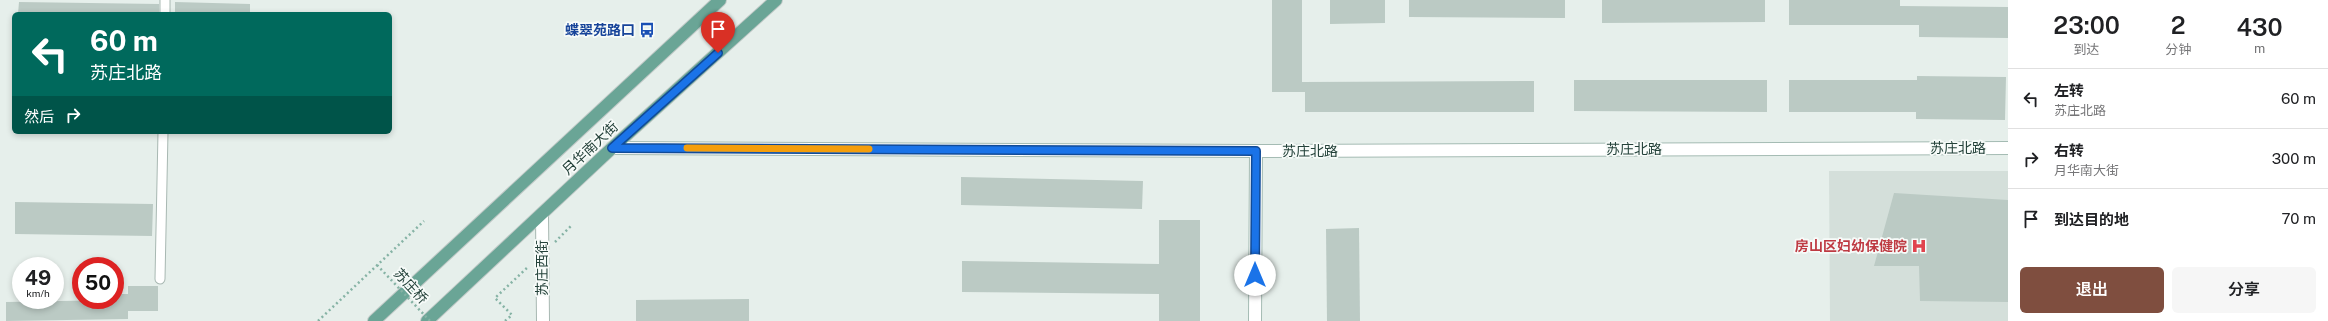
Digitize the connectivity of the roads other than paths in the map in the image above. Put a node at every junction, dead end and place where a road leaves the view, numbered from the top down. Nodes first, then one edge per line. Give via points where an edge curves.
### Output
1 (165, 0) edge
2 (720, 0) edge
3 (776, 0) edge
4 (165, 12) edge
5 (163, 134) edge
6 (612, 148) junction
7 (2008, 148) edge
8 (1256, 151) junction
9 (542, 215) junction
10 (160, 280) dead end
11 (374, 321) edge
12 (429, 321) edge
13 (542, 321) edge
14 (1255, 321) edge

1 - 4 lane
2 - 11 main road, 月华南大街
3 - 6 main road, 月华南大街
5 - 10 lane
6 - 8 street, 苏庄北路
6 - 9 main road, 月华南大街
7 - 8 street, 苏庄北路
8 - 14 street
9 - 12 main road, 月华南大街
9 - 13 street, 苏庄西街

